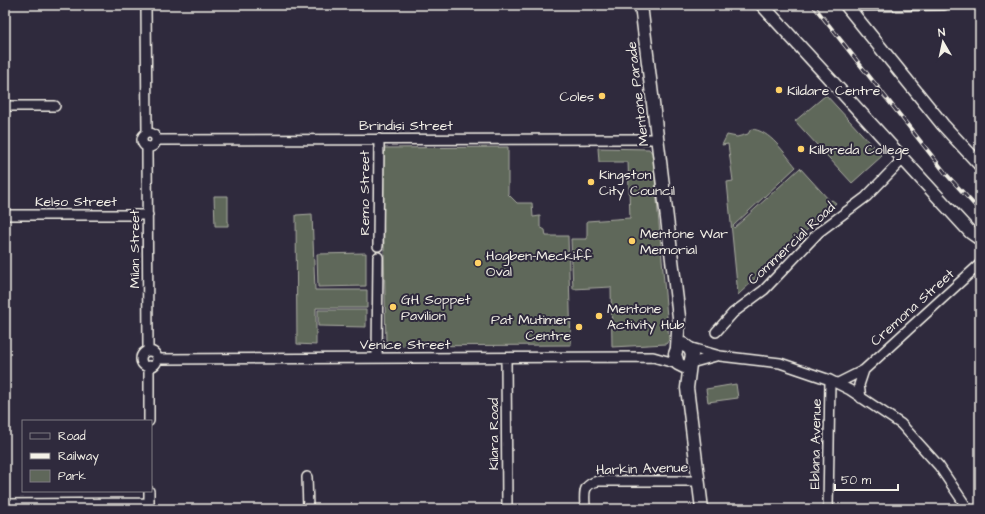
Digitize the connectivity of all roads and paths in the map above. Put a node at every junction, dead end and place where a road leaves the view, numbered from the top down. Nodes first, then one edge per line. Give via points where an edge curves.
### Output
1 (146, 5) edge
2 (641, 5) edge
3 (762, 5) edge
4 (944, 5) edge
5 (847, 6) edge
6 (5, 106) edge
7 (55, 106) dead end
8 (147, 133) junction
9 (379, 139) junction
10 (657, 139) junction
11 (156, 140) junction
12 (147, 147) junction
13 (902, 160) junction
14 (980, 165) edge
15 (5, 215) edge
16 (148, 215) junction
17 (970, 232) junction
18 (980, 239) edge
19 (378, 246) dead end
20 (980, 248) edge
21 (378, 257) dead end
22 (980, 264) edge
23 (716, 332) dead end
24 (683, 347) junction
25 (148, 351) junction
26 (720, 356) junction
27 (653, 357) junction
28 (377, 358) junction
29 (506, 358) junction
30 (157, 359) junction
31 (684, 364) junction
32 (149, 366) junction
33 (864, 370) junction
34 (834, 382) junction
35 (861, 398) junction
36 (149, 420) edge
37 (307, 477) dead end
38 (699, 481) junction
39 (149, 492) edge
40 (5, 504) edge
41 (149, 506) edge
42 (308, 509) edge
43 (507, 509) edge
44 (585, 509) edge
45 (702, 509) edge
46 (828, 509) edge
47 (968, 509) edge

1 - 8 street
2 - 10 street, Mentone Parade
3 - 13 street
4 - 5 street
5 - 14 street via 943,125
6 - 7 street
8 - 11 street via 153,134
8 - 12 street via 142,140
9 - 10 street, Brindisi Street
9 - 11 street, Brindisi Street
9 - 19 street, Remo Street
10 - 24 street, Mentone Parade
11 - 12 street via 153,146
12 - 16 street, Milan Street
13 - 17 street
13 - 23 street, Commercial Road via 866,197 819,232 764,290 732,313
15 - 16 street, Kelso Street
16 - 25 street, Milan Street
17 - 18 street
17 - 20 street
21 - 28 street
22 - 33 street, Cremona Street
24 - 26 street, Venice Street
24 - 27 street, Venice Street
24 - 31 street via 675,356
24 - 31 street via 692,354
25 - 30 street via 154,353
25 - 32 street via 141,359 144,365
26 - 31 street, Venice Street
26 - 34 street, Venice Street via 780,363
27 - 29 street, Venice Street
27 - 31 street, Venice Street
28 - 29 street, Venice Street
28 - 30 street, Venice Street
29 - 43 street, Kilara Road
30 - 32 street
31 - 38 street
32 - 36 street
33 - 34 street, Cremona Street
33 - 35 street via 859,385
34 - 35 street, Venice Street
34 - 46 street, Eblana Avenue
35 - 47 street, Venice Street via 901,424 939,466
37 - 42 street
38 - 44 street, Harkin Avenue via 598,481 588,484 586,488
38 - 45 street
39 - 41 street
40 - 41 street

